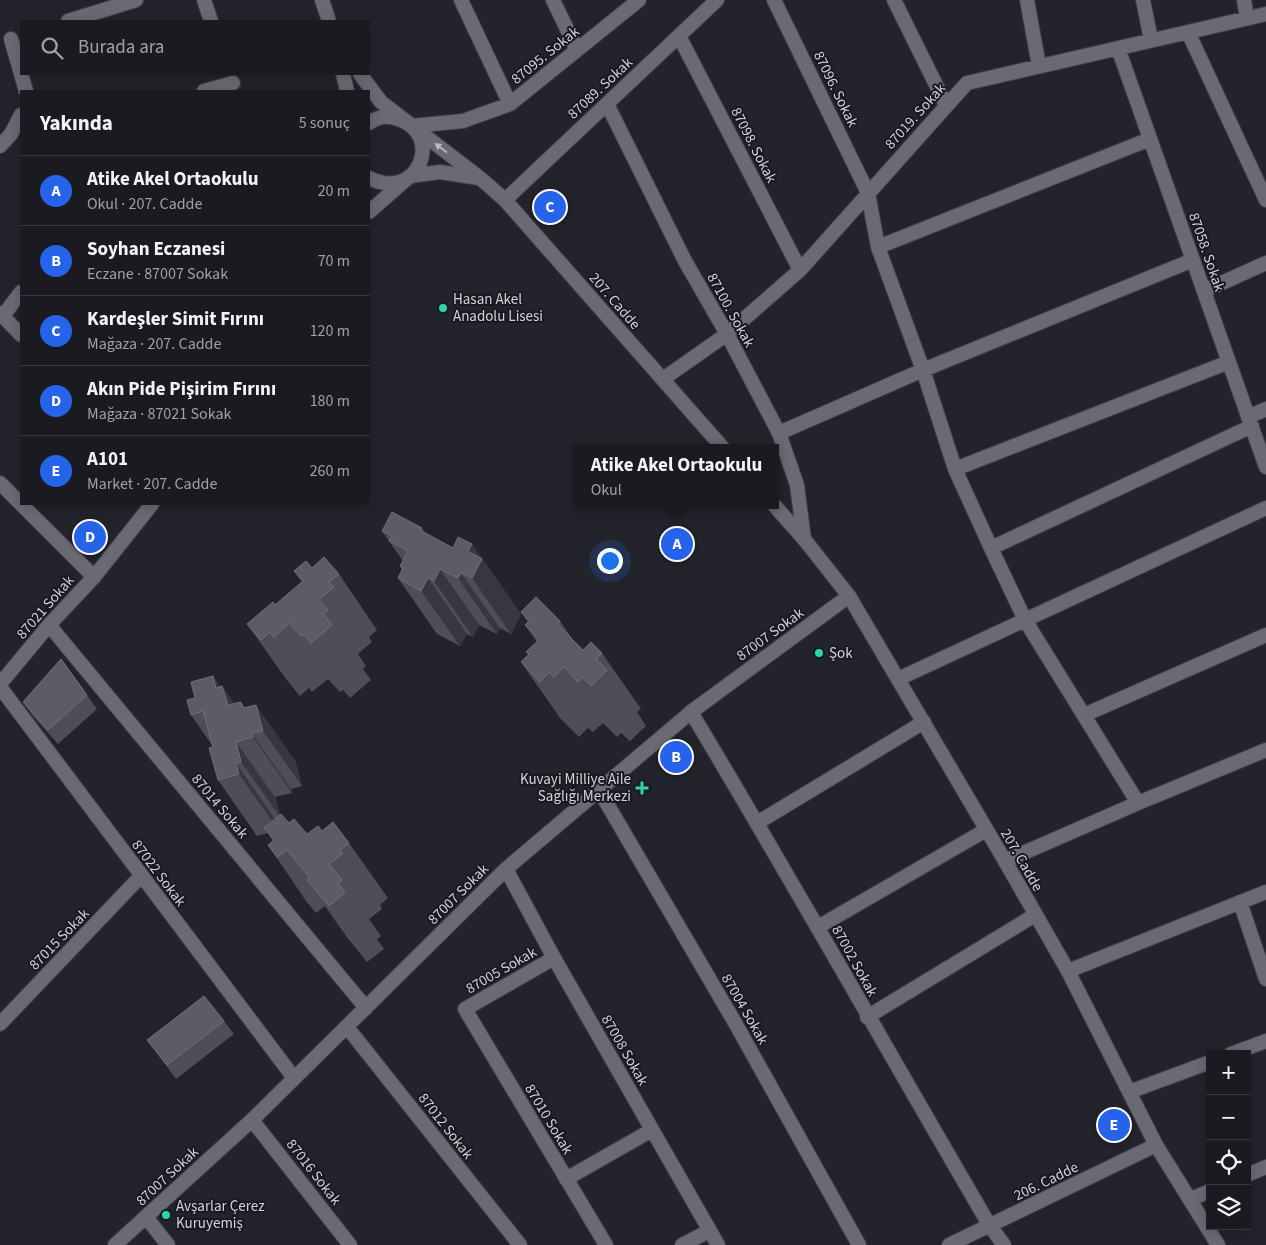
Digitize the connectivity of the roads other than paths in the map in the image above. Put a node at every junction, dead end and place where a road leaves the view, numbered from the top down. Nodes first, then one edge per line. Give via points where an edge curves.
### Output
1 (136, 0) edge
2 (204, 0) edge
3 (322, 0) edge
4 (462, 0) edge
5 (553, 0) edge
6 (639, 0) edge
7 (717, 0) edge
8 (774, 0) edge
9 (894, 0) edge
10 (1027, 0) edge
11 (1143, 0) edge
12 (1244, 0) edge
13 (1266, 14) edge
14 (1247, 18) junction
15 (71, 20) edge
16 (211, 20) edge
17 (329, 20) edge
18 (1188, 32) junction
19 (679, 36) junction
20 (11, 39) edge
21 (1151, 40) junction
22 (1118, 48) junction
23 (577, 50) junction
24 (1039, 66) junction
25 (20, 70) edge
26 (21, 75) edge
27 (343, 75) edge
28 (361, 75) edge
29 (233, 83) edge
30 (26, 90) edge
31 (208, 90) edge
32 (347, 90) edge
33 (510, 104) junction
34 (607, 104) junction
35 (946, 105) junction
36 (20, 117) edge
37 (370, 124) edge
38 (412, 126) junction
39 (1150, 139) junction
40 (0, 146) edge
41 (410, 176) junction
42 (370, 178) edge
43 (480, 178) junction
44 (868, 193) junction
45 (505, 200) junction
46 (1266, 200) edge
47 (370, 211) edge
48 (878, 247) junction
49 (1193, 260) junction
50 (1266, 263) edge
51 (800, 270) junction
52 (1204, 291) junction
53 (20, 293) edge
54 (2, 315) edge
55 (20, 334) edge
56 (727, 334) junction
57 (1229, 362) junction
58 (922, 370) junction
59 (662, 379) junction
60 (1266, 409) edge
61 (1250, 422) junction
62 (779, 433) junction
63 (719, 444) edge
64 (1266, 467) edge
65 (955, 469) junction
66 (0, 484) edge
67 (20, 504) edge
68 (21, 505) edge
69 (151, 505) edge
70 (1266, 508) edge
71 (778, 509) edge
72 (804, 539) junction
73 (991, 548) junction
74 (94, 577) junction
75 (849, 596) junction
76 (1025, 620) junction
77 (49, 625) junction
78 (1266, 635) edge
79 (898, 680) junction
80 (0, 685) edge
81 (691, 712) junction
82 (1084, 715) junction
83 (924, 722) junction
84 (1266, 750) edge
85 (599, 790) junction
86 (1138, 803) junction
87 (757, 823) junction
88 (986, 830) junction
89 (1005, 861) junction
90 (506, 869) junction
91 (141, 876) junction
92 (1266, 892) edge
93 (1240, 902) junction
94 (1035, 916) junction
95 (818, 927) junction
96 (554, 958) junction
97 (1068, 971) junction
98 (1266, 979) edge
99 (366, 1008) junction
100 (465, 1009) joint
101 (867, 1017) junction
102 (0, 1024) edge
103 (347, 1027) junction
104 (1266, 1040) edge
105 (1241, 1050) edge
106 (1206, 1063) edge
107 (294, 1078) junction
108 (1129, 1092) junction
109 (252, 1120) junction
110 (652, 1130) junction
111 (1156, 1145) junction
112 (1266, 1167) edge
113 (1251, 1173) edge
114 (566, 1179) junction
115 (1206, 1193) edge
116 (1191, 1199) junction
117 (146, 1217) junction
118 (990, 1226) junction
119 (709, 1231) junction
120 (115, 1245) edge
121 (168, 1245) edge
122 (350, 1245) edge
123 (520, 1245) edge
124 (606, 1245) edge
125 (682, 1245) edge
126 (718, 1245) edge
127 (859, 1245) edge
128 (950, 1245) edge
129 (1004, 1245) edge
130 (1218, 1245) edge

1 - 15 street
2 - 16 street
3 - 17 street
4 - 33 street
5 - 23 street
6 - 23 street, 87095. Sokak
7 - 19 street, 87089. Sokak
8 - 44 street, 87096. Sokak
9 - 35 street
10 - 24 street
11 - 21 street
12 - 14 street
13 - 14 street, 87019. Sokak
14 - 18 street, 87019. Sokak
18 - 21 street, 87019. Sokak
18 - 46 street
19 - 34 street, 87089. Sokak
19 - 51 street, 87098. Sokak
20 - 25 street
21 - 22 street, 87019. Sokak
22 - 24 street, 87019. Sokak
22 - 39 street, 87058. Sokak
23 - 33 street, 87095. Sokak
24 - 35 street, 87019. Sokak via 967,83
26 - 30 street
27 - 32 street
28 - 38 street, 207. Cadde via 382,102
29 - 31 street
33 - 38 street, 87095. Sokak via 463,121
34 - 45 street, 87089. Sokak
34 - 56 street, 87100. Sokak via 685,260
35 - 44 street, 87019. Sokak
36 - 40 street
37 - 38 street via 393,117
38 - 41 street via 419,136 422,157
43 -> 38 street, 207. Cadde
39 - 48 street
39 - 49 street, 87058. Sokak
41 - 42 street via 390,184
41 - 43 street via 440,172
41 - 47 street
43 - 45 street, 207. Cadde
44 - 48 street, 87096. Sokak
44 - 51 street, 87019. Sokak
45 - 59 street, 207. Cadde
48 - 58 street, 87096. Sokak
49 - 52 street, 87058. Sokak
49 - 58 street
50 - 52 street
51 - 56 street, 87019. Sokak
52 - 57 street, 87058. Sokak
53 - 54 street
54 - 55 street
56 - 59 street, 87019. Sokak
56 - 62 street, 87100. Sokak
57 - 61 street, 87058. Sokak
57 - 65 street
58 - 62 street
58 - 65 street, 87096. Sokak
59 - 63 street, 207. Cadde
60 - 61 street
61 - 64 street, 87058. Sokak
61 - 73 street
62 - 72 street, 87100. Sokak via 797,485
65 - 73 street, 87096. Sokak
66 - 67 street
68 - 74 street
69 - 74 street, 87021 Sokak
70 - 76 street
71 - 72 street, 207. Cadde
72 - 75 street, 207. Cadde
73 - 76 street, 87096. Sokak
74 - 77 street, 87021 Sokak
75 - 79 street, 207. Cadde
75 - 81 street, 87007 Sokak
76 - 79 street
76 - 82 street, 87096. Sokak
77 - 80 street, 87021 Sokak
77 - 99 street, 87014 Sokak
78 - 82 street
79 - 83 street, 207. Cadde
80 - 91 street, 87022 Sokak
81 - 85 street, 87007 Sokak
81 - 87 street, 87002 Sokak
82 - 86 street, 87096. Sokak
83 - 87 street
83 - 88 street, 207. Cadde
84 - 86 street
85 - 90 street, 87007 Sokak
85 - 127 street, 87004 Sokak via 734,1021
86 - 89 street
87 - 95 street, 87002 Sokak
88 - 89 street, 207. Cadde
88 - 95 street
89 - 94 street, 207. Cadde
90 - 96 street, 87008 Sokak
90 - 99 street, 87007 Sokak
91 - 102 street, 87015 Sokak
91 - 107 street, 87022 Sokak
92 - 93 street
93 - 97 street
93 - 98 street
94 - 97 street, 207. Cadde
94 - 101 street
95 - 101 street, 87002 Sokak
96 - 100 street, 87005 Sokak
96 - 110 street, 87008 Sokak
97 - 108 street, 207. Cadde
99 - 103 street, 87007 Sokak
100 - 114 street, 87010 Sokak
101 - 118 street, 87002 Sokak
103 - 107 street, 87007 Sokak
103 - 123 street, 87012 Sokak
104 - 105 street
106 - 108 street
107 - 109 street, 87007 Sokak
108 - 111 street, 207. Cadde
109 - 117 street, 87007 Sokak
109 - 122 street, 87016 Sokak
110 - 114 street
110 - 119 street, 87008 Sokak
111 - 116 street, 207. Cadde
111 - 118 street, 206. Cadde
112 - 113 street
114 - 124 street, 87010 Sokak
115 - 116 street
116 - 130 street, 207. Cadde
117 - 120 street, 87007 Sokak
117 - 121 street
118 - 128 street, 206. Cadde
118 - 129 street, 87002 Sokak
119 - 125 street
119 - 126 street, 87008 Sokak

